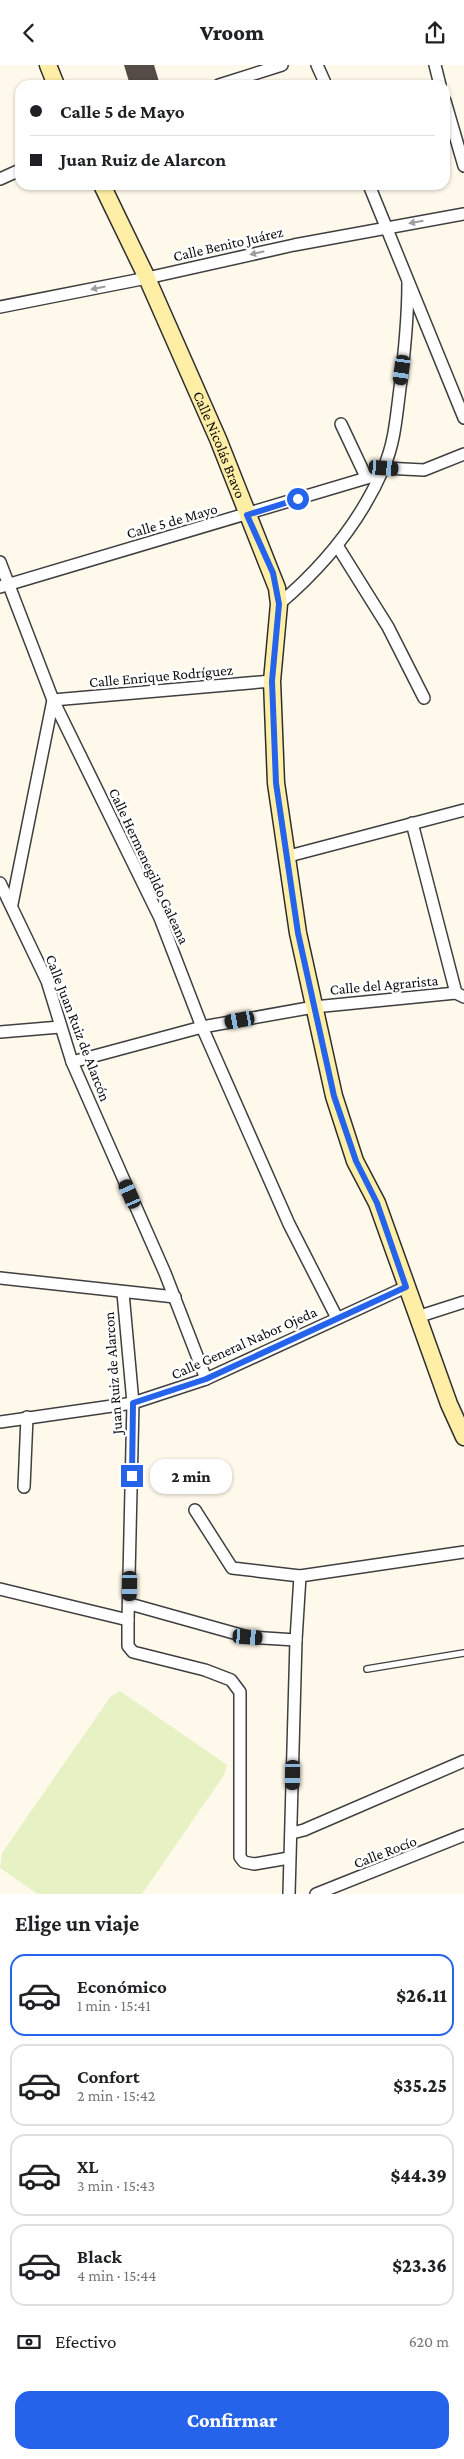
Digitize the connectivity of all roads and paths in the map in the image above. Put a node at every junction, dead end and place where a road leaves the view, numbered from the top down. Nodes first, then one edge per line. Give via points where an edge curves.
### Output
1 (48, 65) edge
2 (282, 65) edge
3 (317, 65) edge
4 (435, 65) edge
5 (54, 80) edge
6 (235, 80) edge
7 (324, 80) edge
8 (439, 80) edge
9 (450, 118) edge
10 (464, 167) edge
11 (15, 172) edge
12 (0, 179) edge
13 (104, 190) edge
14 (371, 190) edge
15 (464, 214) edge
16 (386, 228) junction
17 (147, 278) junction
18 (408, 282) junction
19 (0, 307) edge
20 (464, 418) edge
21 (341, 424) dead end
22 (464, 454) edge
23 (382, 471) junction
24 (366, 477) junction
25 (247, 515) junction
26 (338, 547) junction
27 (0, 561) edge
28 (5, 586) edge
29 (279, 604) junction
30 (272, 681) junction
31 (424, 699) dead end
32 (53, 700) junction
33 (464, 810) edge
34 (412, 823) junction
35 (285, 857) junction
36 (0, 883) edge
37 (12, 904) junction
38 (460, 995) edge
39 (314, 1007) junction
40 (60, 1027) junction
41 (202, 1027) junction
42 (0, 1032) edge
43 (72, 1062) junction
44 (0, 1278) edge
45 (406, 1287) junction
46 (123, 1293) junction
47 (175, 1297) junction
48 (464, 1302) edge
49 (417, 1317) junction
50 (337, 1318) junction
51 (206, 1379) junction
52 (133, 1403) junction
53 (27, 1417) junction
54 (0, 1422) edge
55 (464, 1437) edge
56 (24, 1487) dead end
57 (195, 1509) dead end
58 (464, 1552) edge
59 (300, 1576) junction
60 (0, 1589) edge
61 (130, 1604) junction
62 (128, 1619) junction
63 (296, 1640) junction
64 (464, 1653) edge
65 (367, 1669) dead end
66 (464, 1761) edge
67 (292, 1833) junction
68 (464, 1835) edge
69 (289, 1858) junction
70 (289, 1894) edge
71 (316, 1894) edge

1 - 5 street
2 - 6 street
3 - 7 street
4 - 8 street
9 - 10 street
11 - 12 street
13 - 17 street, Calle Nicolás Bravo
14 - 16 street
15 -> 16 street, Calle Benito Juárez
16 -> 17 street, Calle Benito Juárez
16 - 18 street
17 -> 19 street, Calle Benito Juárez
17 - 25 street, Calle Nicolás Bravo via 218,439
18 - 20 street
18 - 23 street via 408,313 394,434
21 - 24 street
22 - 23 street, Calle 5 de Mayo via 424,470
23 - 24 street, Calle 5 de Mayo
23 - 26 street
24 - 25 street, Calle 5 de Mayo
25 - 28 street, Calle 5 de Mayo
25 - 29 street, Calle Nicolás Bravo via 273,573
26 - 29 street
26 - 31 street via 388,627
27 - 28 street, Calle Hermenegildo Galeana
28 - 32 street, Calle Hermenegildo Galeana
29 - 30 street, Calle Nicolás Bravo
30 - 32 street, Calle Enrique Rodríguez
30 - 35 street, Calle Nicolás Bravo via 276,783
32 - 37 street
32 - 41 street, Calle Hermenegildo Galeana via 160,917
33 - 34 street
34 - 35 street
34 - 38 street
35 - 39 street, Calle Nicolás Bravo
36 - 37 street, Calle Juan Ruiz de Alarcón
37 - 40 street, Calle Juan Ruiz de Alarcón via 47,981
38 - 39 street, Calle del Agrarista
39 - 41 street, Calle del Agrarista
39 - 45 street, Calle Nicolás Bravo via 334,1096
40 - 42 street
40 - 43 street, Calle Juan Ruiz de Alarcón
41 - 43 street, Calle del Agrarista
41 - 50 street, Calle Hermenegildo Galeana via 290,1224
43 - 47 street, Calle Juan Ruiz de Alarcón
44 - 46 street
45 - 49 street, Calle Nicolás Bravo
45 - 50 street, Calle General Nabor Ojeda
46 - 47 street
46 - 52 street, Juan Ruiz de Alarcon
47 - 51 street, Calle Juan Ruiz de Alarcón
48 - 49 street
49 - 55 street, Calle Nicolás Bravo
50 - 51 street, Calle General Nabor Ojeda
51 - 52 street, Calle General Nabor Ojeda
52 - 53 street, Calle General Nabor Ojeda
52 - 61 street, Juan Ruiz de Alarcon
53 - 54 street, Calle General Nabor Ojeda
53 - 56 street
57 - 59 street via 232,1569
58 - 59 street
59 - 63 street
60 - 62 street
61 - 62 street, Juan Ruiz de Alarcon
61 - 63 street via 248,1637
62 - 69 street, Juan Ruiz de Alarcon via 128,1647 133,1652 231,1679 240,1692 240,1857 244,1862 254,1864
63 - 67 street
64 - 65 lane
66 - 67 street
67 - 69 street
68 - 71 street, Calle Rocío
69 - 70 street

